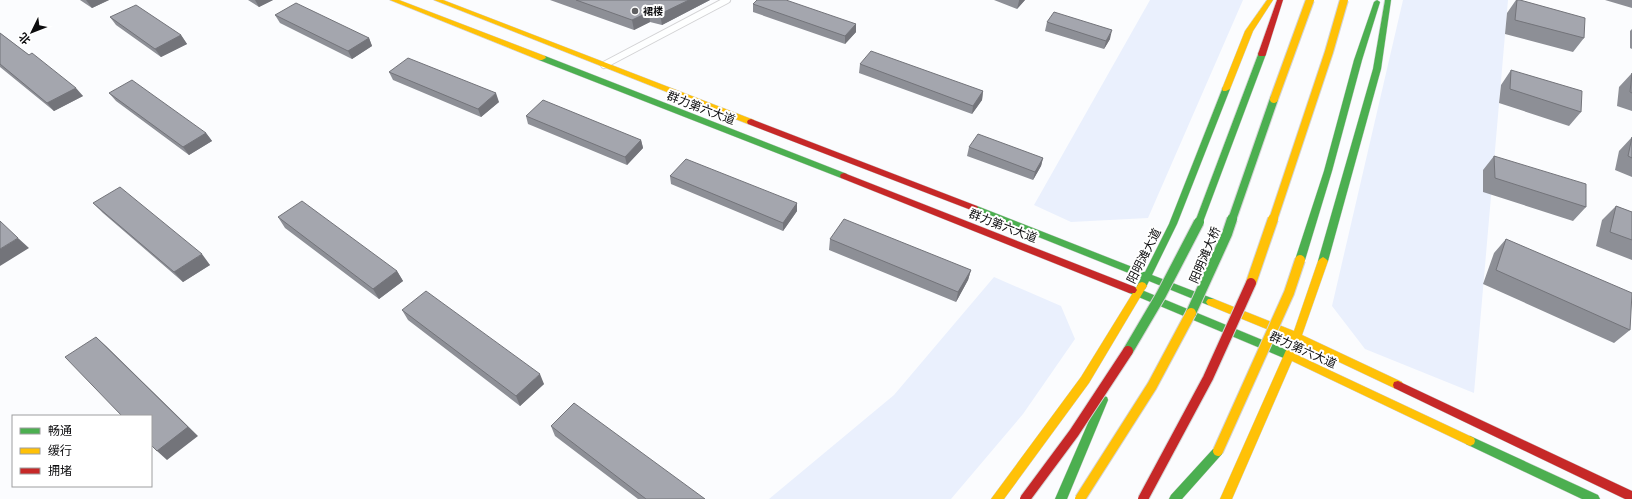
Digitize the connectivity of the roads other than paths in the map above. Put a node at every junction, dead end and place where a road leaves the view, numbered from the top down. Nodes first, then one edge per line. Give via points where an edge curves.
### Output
1 (393, 0) edge
2 (437, 0) edge
3 (726, 0) edge
4 (1270, 0) edge
5 (1280, 0) edge
6 (1310, 0) edge
7 (1344, 0) edge
8 (1378, 0) edge
9 (1388, 0) edge
10 (604, 65) junction
11 (1147, 276) junction
12 (1139, 293) junction
13 (1297, 337) junction
14 (1289, 356) junction
15 (1113, 377) junction
16 (1218, 451) junction
17 (1205, 479) dead end
18 (1632, 497) edge
19 (997, 499) edge
20 (1025, 499) edge
21 (1061, 499) edge
22 (1080, 499) edge
23 (1143, 499) edge
24 (1175, 499) edge
25 (1226, 499) edge
26 (1594, 499) edge

1 - 12 main road, 群力第六大道
2 - 10 main road, 群力第六大道
3 - 10 lane
4 - 11 main road, 阳明滩大道 via 1249,31 1173,224
5 - 15 main road, bridge via 1199,222
6 - 22 main road, 阳明滩大桥, bridge via 1229,228 1194,310 1139,409
7 - 23 main road, bridge via 1256,272 1208,378
8 - 16 main road, bridge via 1289,294
9 - 13 main road via 1377,69 1313,295
10 - 11 main road, 群力第六大道
11 - 12 main road, 阳明滩大道
11 - 13 main road, 群力第六大道
12 - 14 main road, 群力第六大道
12 - 19 main road, 阳明滩大道 via 1085,380
13 - 14 main road
13 - 18 main road, 群力第六大道
14 - 25 main road
14 - 26 main road, 群力第六大道
15 - 20 main road, bridge
15 - 21 main road
16 - 17 main road
16 - 24 main road

